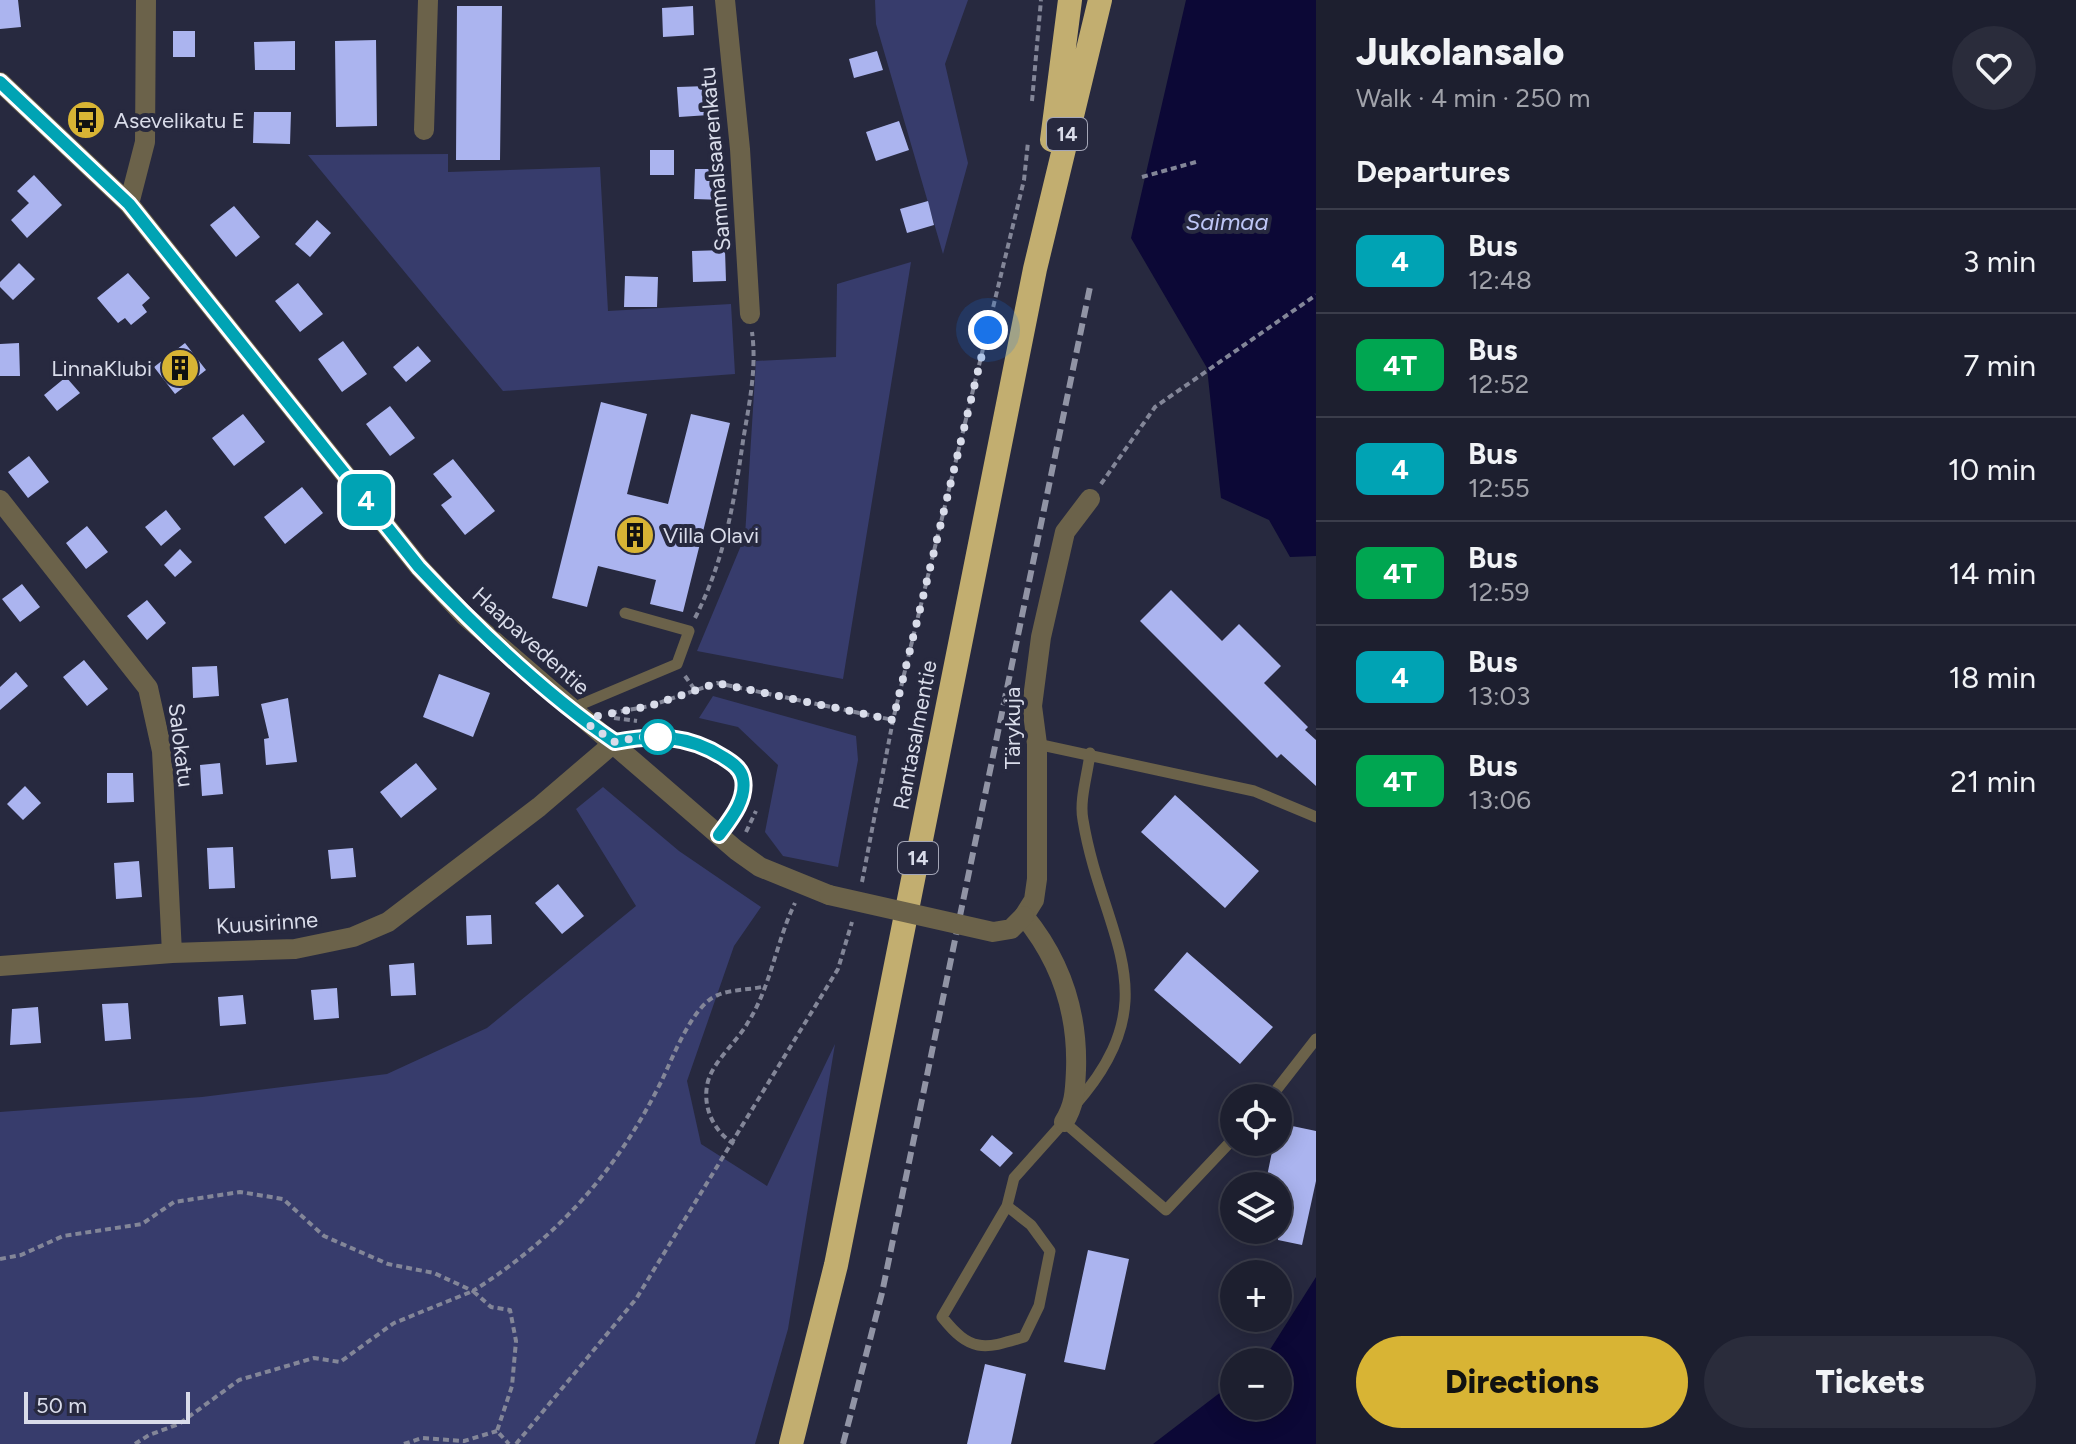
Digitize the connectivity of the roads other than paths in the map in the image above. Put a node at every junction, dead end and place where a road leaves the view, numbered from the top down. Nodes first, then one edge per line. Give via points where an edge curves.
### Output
1 (146, 0) edge
2 (428, 0) edge
3 (725, 0) edge
4 (1070, 0) edge
5 (1100, 0) edge
6 (0, 82) edge
7 (424, 130) dead end
8 (129, 204) junction
9 (1035, 269) junction
10 (750, 314) road end
11 (1090, 499) road end
12 (0, 500) edge
13 (625, 613) dead end
14 (570, 709) junction
15 (615, 742) junction
16 (1037, 744) junction
17 (1090, 753) junction
18 (1316, 817) edge
19 (719, 835) junction
20 (1024, 916) junction
21 (172, 953) junction
22 (0, 966) edge
23 (1316, 1039) edge
24 (1281, 1084) edge
25 (1069, 1114) junction
26 (1220, 1153) edge
27 (1007, 1206) junction
28 (791, 1444) edge

1 - 8 street via 145,142
2 - 7 street
3 - 10 street, Sammalsaarenkatu
4 - 9 highway, Rantasalmentie / 14
5 - 9 highway, Rantasalmentie / 14
6 - 8 street, Haapavedentie
8 - 14 street, Haapavedentie via 419,567 465,616
9 - 28 highway, Rantasalmentie / 14 via 839,1250
11 - 16 street, Tärykuja via 1065,532 1041,637 1032,706
12 - 21 street, Salokatu via 148,688 162,751
13 - 14 lane via 689,631 677,664
14 - 15 street, Haapavedentie
15 - 19 street, Haapavedentie
15 - 19 lane via 684,738 734,764 743,789 737,811
15 - 21 street, Kuusirinne via 388,922 321,946
16 - 17 lane
16 - 20 street, Tärykuja via 1037,879 1034,900
17 - 18 lane via 1254,791
17 - 25 lane via 1082,817 1127,978 1122,1030 1093,1084
19 - 20 street, Haapavedentie, bridge via 760,867 829,895 993,932 1011,929
20 - 25 street via 1043,939 1073,1010 1077,1044
21 - 22 street, Kuusirinne
23 - 24 lane
25 - 26 lane via 1166,1210
25 - 27 lane via 1014,1178
27 - 27 lane via 942,1317 961,1341 990,1348 1024,1337 1039,1306 1050,1251 1031,1225

